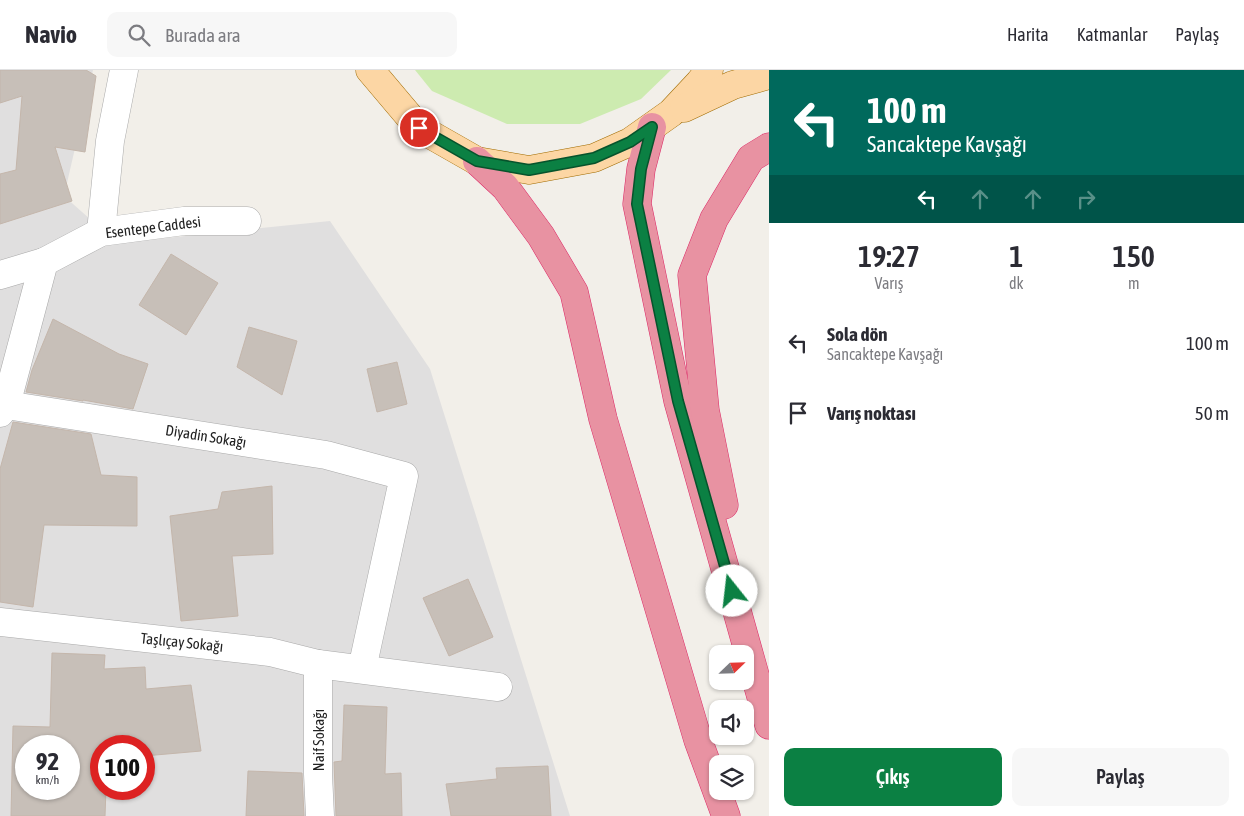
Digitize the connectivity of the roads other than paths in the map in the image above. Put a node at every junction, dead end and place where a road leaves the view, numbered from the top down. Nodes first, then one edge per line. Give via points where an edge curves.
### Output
1 (124, 70) edge
2 (370, 70) edge
3 (709, 70) edge
4 (769, 75) edge
5 (662, 120) junction
6 (769, 147) edge
7 (477, 161) junction
8 (247, 221) dead end
9 (101, 232) junction
10 (44, 262) junction
11 (0, 275) edge
12 (3, 409) edge
13 (0, 622) edge
14 (318, 664) junction
15 (362, 670) junction
16 (498, 687) dead end
17 (769, 725) edge
18 (320, 816) edge
19 (726, 816) edge

1 - 9 street via 110,141
2 - 7 main road via 419,128
3 - 5 main road
4 - 5 main road via 734,85
5 - 7 main road via 630,142 594,158 529,170
5 - 17 highway via 641,169 637,204 678,401
6 - 17 highway via 746,165 714,219 692,275 705,410
7 - 19 highway via 505,187 531,222 574,292 605,428 698,740
8 - 9 street, Esentepe Caddesi via 184,221
9 - 10 street, Esentepe Caddesi
10 - 11 street, Esentepe Caddesi
10 - 12 street
12 - 15 street, Diyadin Sokağı via 326,455 404,476
13 - 14 street, Taşlıçay Sokağı via 270,652
14 - 15 street, Taşlıçay Sokağı
14 - 18 street, Naif Sokağı
15 - 16 street, Taşlıçay Sokağı

